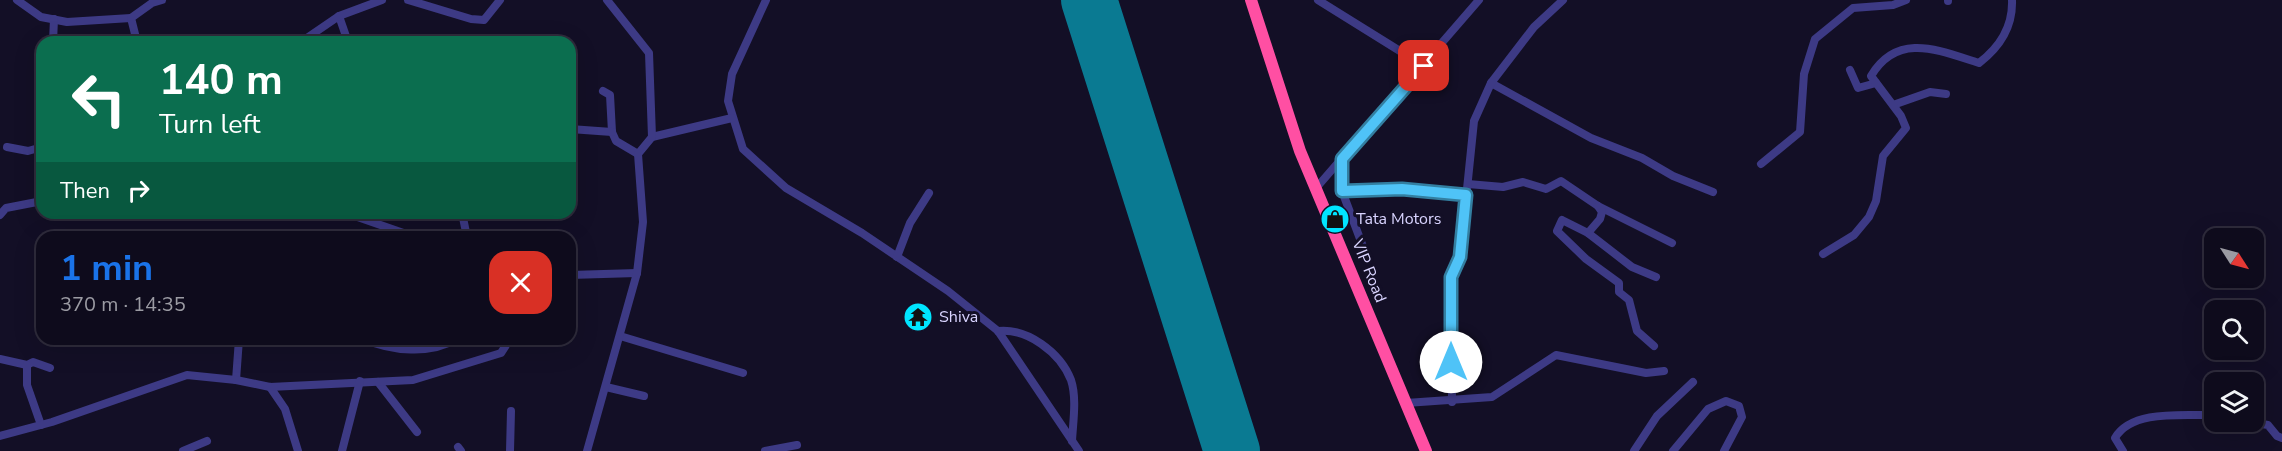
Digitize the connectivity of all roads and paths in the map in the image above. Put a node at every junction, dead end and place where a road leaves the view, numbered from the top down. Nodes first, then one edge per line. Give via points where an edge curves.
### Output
1 (17, 0) edge
2 (162, 0) edge
3 (382, 0) edge
4 (408, 0) edge
5 (500, 0) edge
6 (607, 0) edge
7 (766, 0) edge
8 (1251, 0) edge
9 (1479, 0) edge
10 (1563, 0) edge
11 (1906, 0) edge
12 (2012, 0) edge
13 (152, 1) edge
14 (1321, 1) edge
15 (339, 16) junction
16 (131, 18) junction
17 (54, 19) junction
18 (53, 36) edge
19 (136, 36) edge
20 (310, 36) edge
21 (346, 36) edge
22 (1424, 66) junction
23 (1850, 70) dead end
24 (1491, 83) junction
25 (1876, 83) junction
26 (603, 91) dead end
27 (1946, 94) dead end
28 (1893, 105) junction
29 (732, 118) junction
30 (576, 129) edge
31 (612, 132) junction
32 (652, 137) junction
33 (7, 147) dead end
34 (36, 149) edge
35 (638, 154) junction
36 (1342, 159) junction
37 (1761, 164) dead end
38 (1468, 184) junction
39 (1317, 187) junction
40 (1342, 191) junction
41 (1713, 192) dead end
42 (929, 193) dead end
43 (1466, 195) junction
44 (36, 202) edge
45 (1598, 206) junction
46 (0, 215) edge
47 (364, 219) edge
48 (398, 231) edge
49 (1588, 233) junction
50 (1672, 243) dead end
51 (1365, 252) dead end
52 (1823, 254) dead end
53 (897, 257) junction
54 (637, 273) junction
55 (576, 275) edge
56 (1656, 277) dead end
57 (998, 331) junction
58 (620, 336) junction
59 (239, 345) edge
60 (380, 345) edge
61 (447, 345) edge
62 (506, 345) edge
63 (1654, 346) dead end
64 (0, 359) edge
65 (27, 365) junction
66 (50, 368) dead end
67 (1664, 371) dead end
68 (743, 373) dead end
69 (236, 380) junction
70 (360, 381) junction
71 (378, 382) junction
72 (1693, 382) dead end
73 (270, 387) junction
74 (606, 387) junction
75 (644, 396) dead end
76 (1452, 402) junction
77 (1406, 403) junction
78 (511, 411) dead end
79 (2204, 416) edge
80 (2264, 424) edge
81 (41, 425) junction
82 (417, 432) dead end
83 (0, 436) edge
84 (2282, 438) edge
85 (207, 441) dead end
86 (1072, 441) junction
87 (797, 445) dead end
88 (183, 451) edge
89 (298, 451) edge
90 (342, 451) edge
91 (510, 451) edge
92 (587, 451) edge
93 (765, 451) edge
94 (1079, 451) edge
95 (1426, 451) edge
96 (1634, 451) edge
97 (1673, 451) edge
98 (1725, 451) edge
99 (2123, 451) edge

1 - 17 street via 40,16
2 - 13 street
3 - 15 street
4 - 5 street via 484,20
6 - 32 street via 649,53
7 - 29 street via 732,74 728,101
8 - 39 highway, VIP Road via 1300,151
9 - 22 street
10 - 24 street via 1534,27
11 - 37 street via 1893,5 1852,8 1815,39 1804,74 1800,132
12 - 25 street via 2013,16 1998,48 1979,63 1926,46 1903,50 1880,61 1871,76
13 - 16 street
14 - 22 street
15 - 20 street
15 - 21 street
16 - 17 street via 91,22
16 - 19 street
17 - 18 street
22 - 36 street
23 - 25 street via 1858,88
24 - 38 street via 1474,121
24 - 41 street via 1591,138
25 - 28 street
26 - 31 street via 610,94
27 - 28 street via 1930,92
28 - 52 street via 1906,128 1883,156 1876,201 1854,236
29 - 32 street
29 - 53 street via 743,149 786,188
30 - 31 street
31 - 35 street via 616,141
32 - 35 street
33 - 34 street
35 - 54 street via 643,222
36 - 39 street
36 - 40 street
38 - 43 street
38 - 45 street via 1503,187 1523,182 1546,189 1561,181
39 - 77 highway, VIP Road
40 - 43 street via 1402,189
40 - 51 street
42 - 53 street via 910,223
43 - 76 street via 1460,257 1451,277
44 - 46 street via 6,208
45 - 49 street via 1602,212 1600,219
45 - 50 street
47 - 48 street
49 - 56 street via 1632,267
49 - 63 street via 1562,220 1557,231 1619,283 1619,292 1629,300 1637,331
53 - 57 street
54 - 55 street
54 - 58 street
57 - 86 street
57 - 86 street via 1011,330 1034,339 1057,358 1071,381
58 - 68 street
58 - 74 street
59 - 69 street
60 - 61 street via 408,350
62 - 71 street via 501,353 444,372 413,380
64 - 65 street
65 - 66 street via 33,362
65 - 81 street via 27,385
67 - 76 street via 1646,373 1556,355 1492,397
69 - 73 street
69 - 81 street via 187,375
70 - 71 street
70 - 73 street
70 - 90 street
71 - 82 street
72 - 96 street via 1657,416
73 - 89 street via 285,409
74 - 75 street
74 - 92 street
76 - 77 street
77 - 95 highway, VIP Road
78 - 91 street
79 - 99 street via 2138,420 2121,428 2115,438
80 - 84 street
81 - 83 street
85 - 88 street
86 - 94 street
87 - 93 street
97 - 98 street via 1708,409 1726,401 1739,406 1742,417

